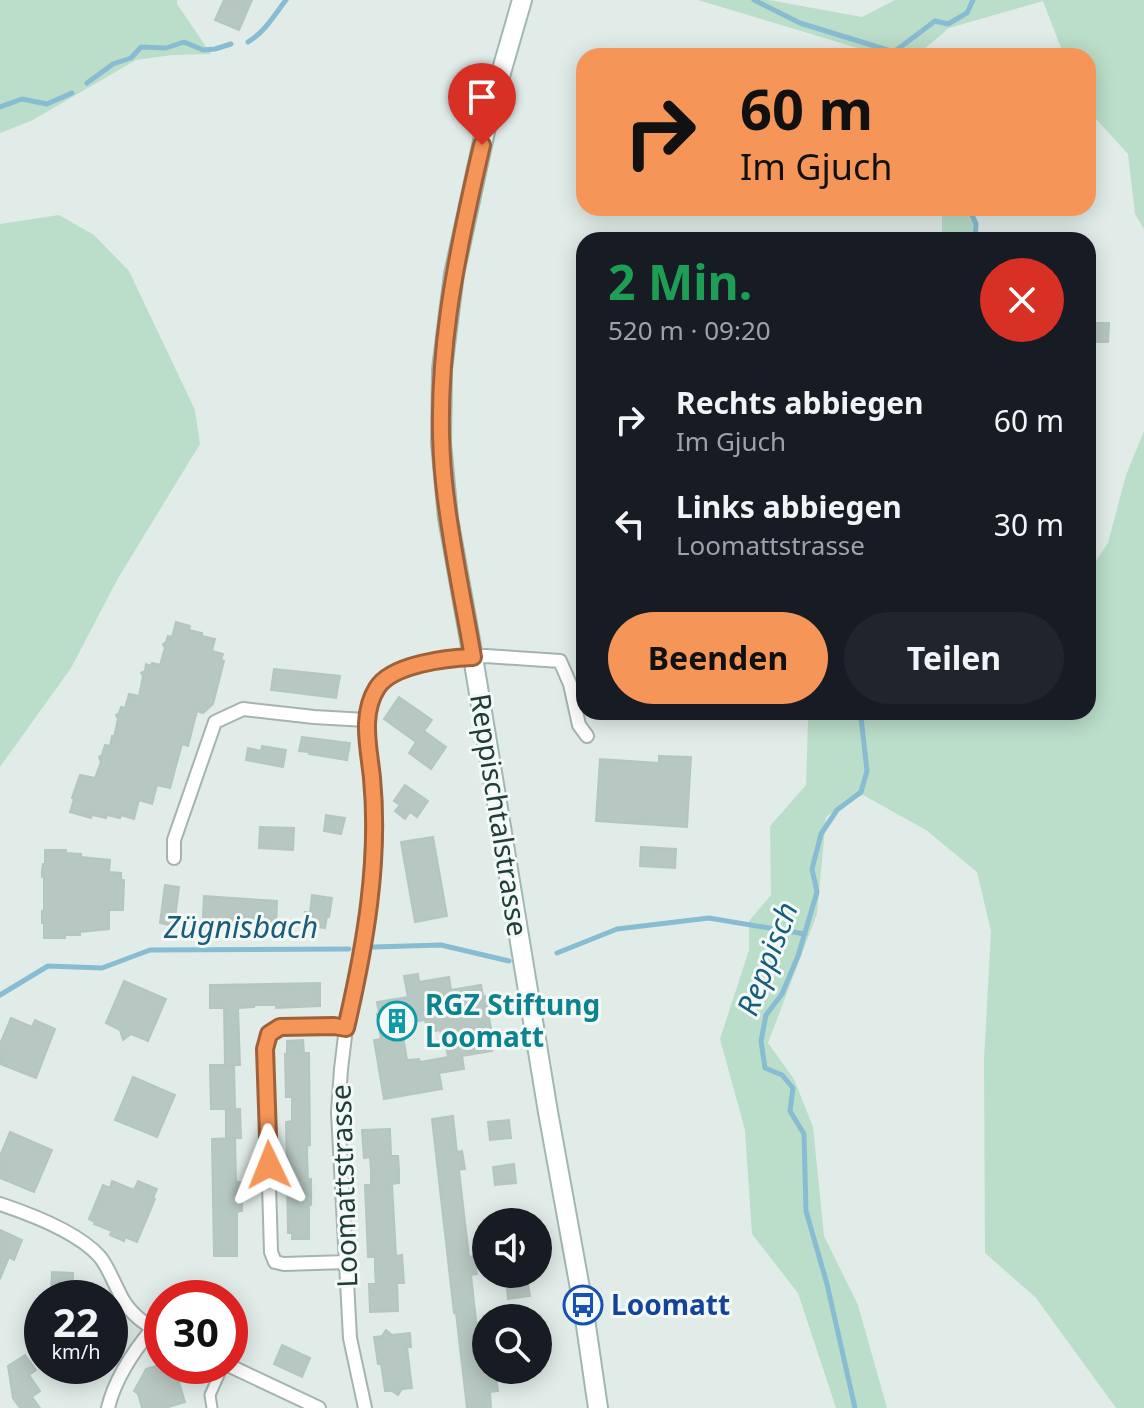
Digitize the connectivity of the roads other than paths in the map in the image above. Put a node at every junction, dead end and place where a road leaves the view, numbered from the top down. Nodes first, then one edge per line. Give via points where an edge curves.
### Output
1 (522, 0) edge
2 (473, 657) junction
3 (576, 711) edge
4 (366, 720) junction
5 (578, 720) edge
6 (587, 736) dead end
7 (174, 858) dead end
8 (346, 1028) junction
9 (0, 1204) edge
10 (346, 1262) junction
11 (144, 1321) edge
12 (144, 1344) edge
13 (248, 1374) edge
14 (215, 1384) edge
15 (108, 1408) edge
16 (212, 1408) edge
17 (319, 1408) edge
18 (363, 1408) edge
19 (598, 1408) edge

1 - 2 main road, Reppischtalstrasse via 475,173 442,369 444,481
2 - 3 street, Loomattstrasse via 560,661
2 - 4 street, Loomattstrasse via 397,671 378,684
2 - 19 main road, Reppischtalstrasse
4 - 7 street via 243,709 215,722 174,840
4 - 8 street, Loomattstrasse via 373,796 371,892
5 - 6 street, Loomattstrasse
8 - 10 street, Loomattstrasse via 338,1112
8 - 10 street via 280,1027 269,1034 265,1049 271,1252 275,1262 284,1264
9 - 11 street via 59,1229 92,1250 110,1271 127,1307
10 - 18 street, Loomattstrasse via 350,1338
12 - 15 street via 118,1379
13 - 17 street
14 - 16 street

